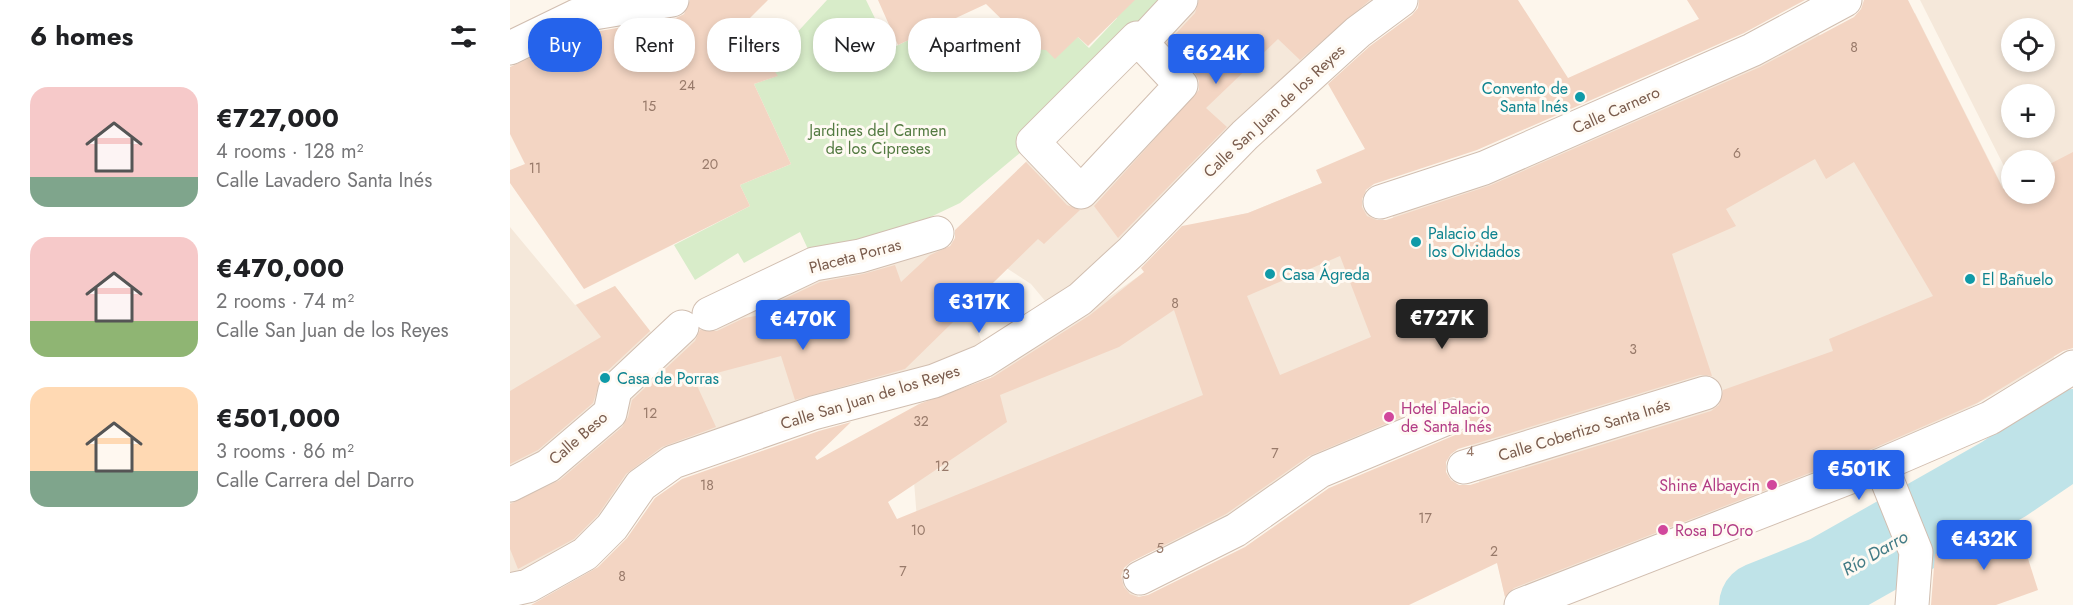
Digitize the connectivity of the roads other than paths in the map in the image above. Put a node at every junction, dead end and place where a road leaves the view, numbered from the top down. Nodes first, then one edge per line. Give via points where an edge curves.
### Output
1 (672, 0) edge
2 (1181, 0) edge
3 (1401, 0) edge
4 (1845, 0) edge
5 (1141, 42) junction
6 (510, 48) edge
7 (1380, 202) dead end
8 (937, 233) dead end
9 (695, 321) joint
10 (2073, 367) edge
11 (1705, 393) dead end
12 (1452, 416) dead end
13 (1464, 467) dead end
14 (1887, 479) junction
15 (510, 485) edge
16 (1140, 578) dead end
17 (510, 590) edge
18 (1521, 605) edge
19 (1912, 605) edge

1 - 6 street via 576,16
2 - 5 street
3 - 17 street, Calle San Juan de los Reyes via 1358,32 1245,135 1080,299 983,361 934,381 813,414 673,462 640,485 612,527 585,554 528,586
4 - 7 street, Calle Carnero via 1752,50 1484,168
5 - 5 street via 1181,85 1081,192 1033,142 1137,38
8 - 9 street, Placeta Porras via 860,256 814,264
9 - 15 street, Calle Beso via 615,390 610,414 548,466
10 - 14 street
11 - 13 street, Calle Cobertizo Santa Inés
12 - 16 street via 1320,471 1236,530
14 - 18 street
14 - 19 street via 1916,552

